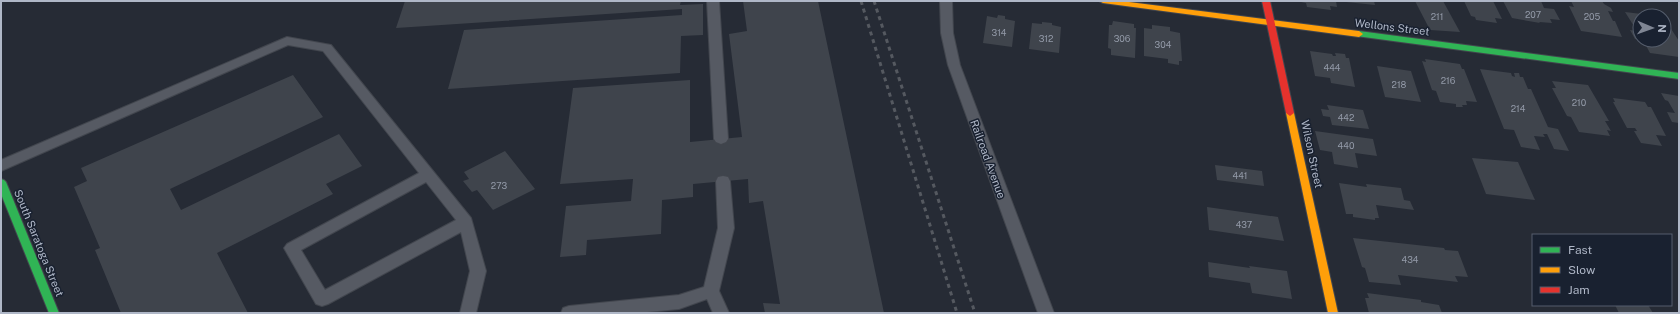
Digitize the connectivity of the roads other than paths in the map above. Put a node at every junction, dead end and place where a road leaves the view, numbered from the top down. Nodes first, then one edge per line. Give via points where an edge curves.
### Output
1 (714, 1) edge
2 (946, 1) edge
3 (1103, 1) edge
4 (1266, 1) edge
5 (1271, 24) junction
6 (1679, 76) edge
7 (721, 139) dead end
8 (1, 166) edge
9 (428, 174) junction
10 (723, 181) dead end
11 (1, 182) edge
12 (466, 222) junction
13 (711, 291) junction
14 (54, 313) edge
15 (468, 313) edge
16 (569, 313) edge
17 (720, 313) edge
18 (1046, 313) edge
19 (1333, 313) edge

1 - 7 lane
2 - 18 lane, Railroad Avenue via 947,33 954,65
3 - 5 street, Wellons Street
4 - 5 street, Wilson Street
5 - 6 street, Wellons Street
5 - 19 street, Wilson Street
8 - 9 lane via 287,41 327,48
9 - 12 lane
9 - 12 lane via 292,248 322,299
10 - 13 lane via 726,228
11 - 14 street, South Saratoga Street
12 - 15 lane via 478,271
13 - 16 lane via 679,302
13 - 17 lane

